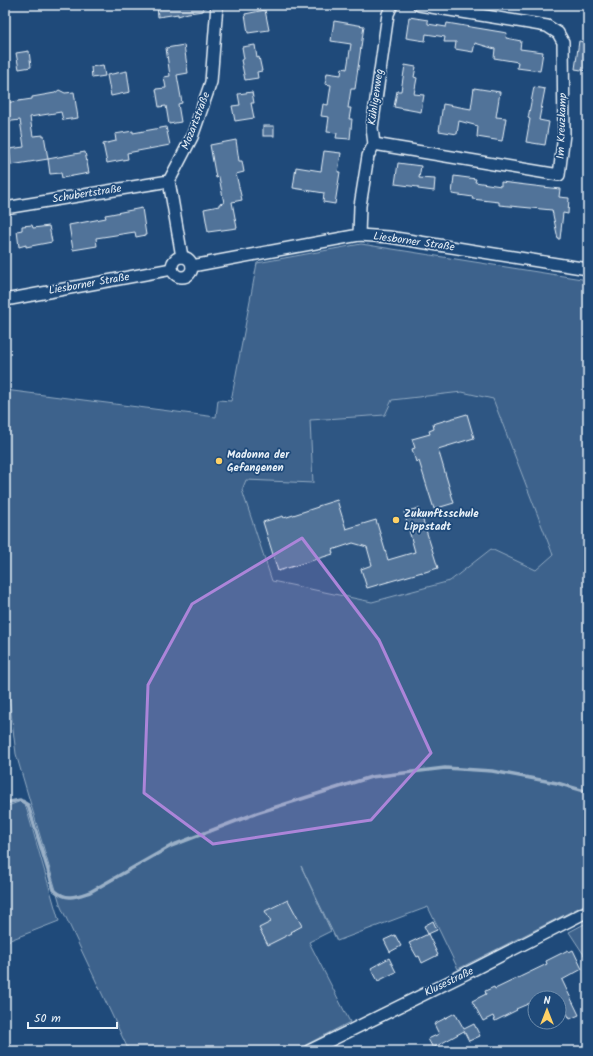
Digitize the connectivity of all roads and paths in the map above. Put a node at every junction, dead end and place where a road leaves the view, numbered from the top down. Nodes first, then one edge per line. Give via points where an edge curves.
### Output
1 (217, 5) edge
2 (392, 5) edge
3 (419, 5) edge
4 (374, 144) junction
5 (169, 181) junction
6 (5, 208) edge
7 (359, 236) junction
8 (182, 256) junction
9 (192, 266) junction
10 (172, 269) junction
11 (588, 269) edge
12 (5, 300) edge
13 (588, 911) edge
14 (309, 1051) edge

1 - 5 street, Mozartstraße via 211,82 192,137
2 - 4 street, Kühligenweg via 388,14 372,128
3 - 4 street, Im Kreuzkamp via 547,26 558,33 563,42 564,134 559,176
4 - 7 street, Kühligenweg via 368,156 360,206
5 - 6 street, Schubertstraße
5 - 8 street
7 - 9 street, Liesborner Straße
7 - 11 street, Liesborner Straße via 389,237
8 - 9 street via 188,258
8 - 10 street via 174,260
9 - 10 street via 189,275 183,277 177,276
10 - 12 street, Liesborner Straße
13 - 14 street, Klusestraße

